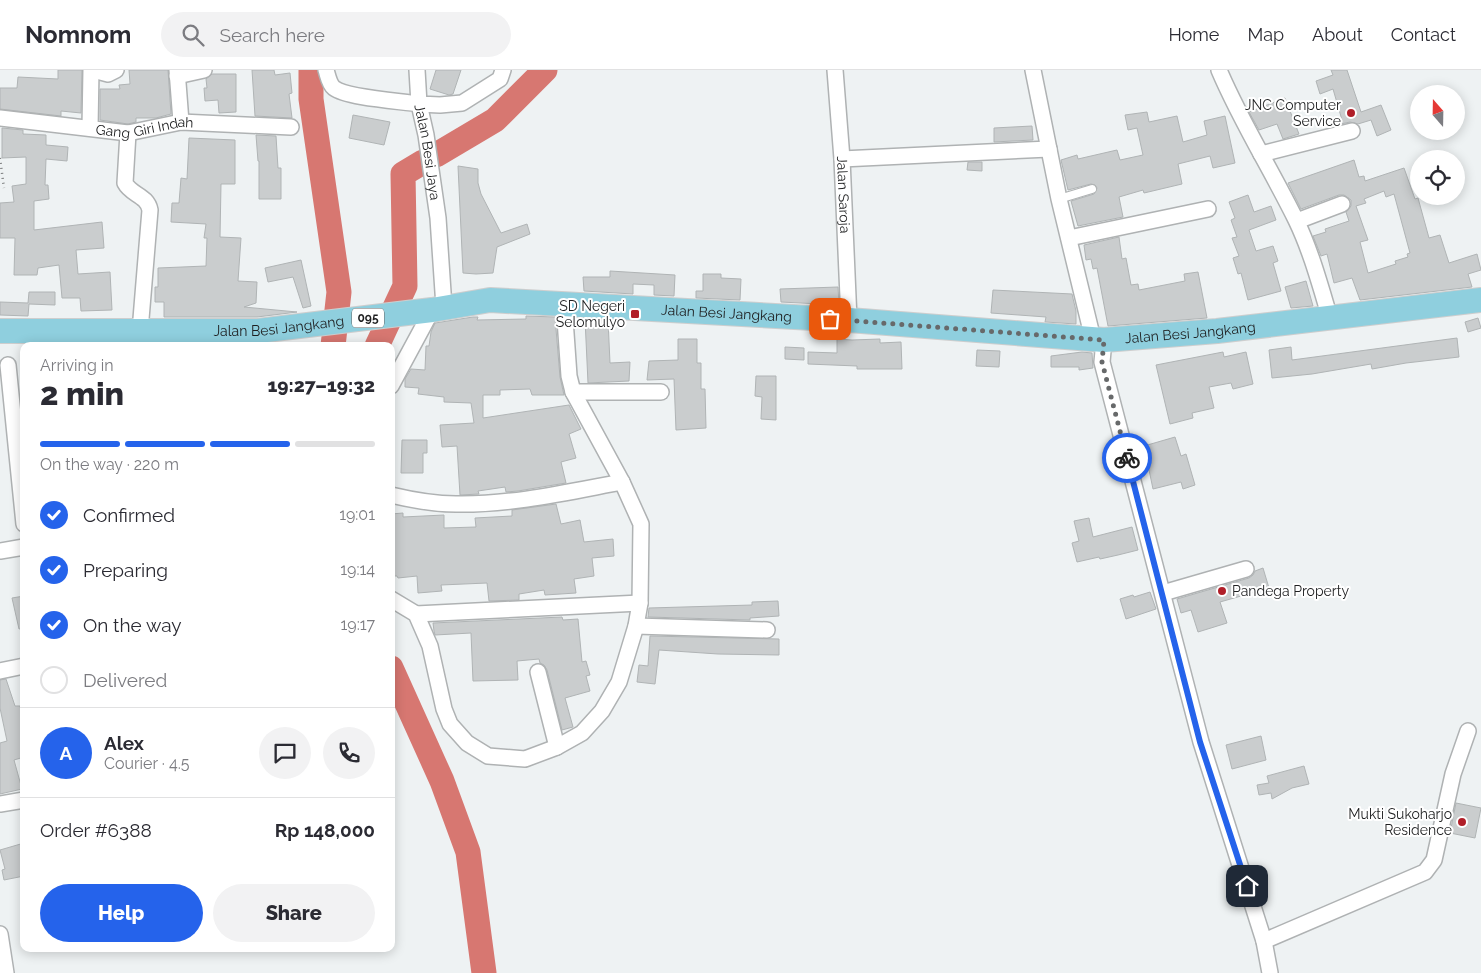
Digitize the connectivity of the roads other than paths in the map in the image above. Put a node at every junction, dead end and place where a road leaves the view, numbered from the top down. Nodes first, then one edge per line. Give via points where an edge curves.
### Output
1 (92, 70) edge
2 (116, 70) edge
3 (204, 70) edge
4 (326, 70) edge
5 (417, 70) edge
6 (503, 70) edge
7 (835, 70) edge
8 (1033, 70) edge
9 (1219, 70) edge
10 (177, 73) edge
11 (419, 104) junction
12 (0, 118) edge
13 (181, 122) junction
14 (291, 127) dead end
15 (90, 128) junction
16 (1352, 131) dead end
17 (128, 133) junction
18 (1049, 149) junction
19 (1260, 154) junction
20 (842, 159) junction
21 (1092, 189) dead end
22 (1059, 199) junction
23 (1342, 204) dead end
24 (1208, 209) dead end
25 (1297, 221) junction
26 (1069, 238) junction
27 (1481, 300) edge
28 (564, 305) junction
29 (428, 310) junction
30 (1330, 318) junction
31 (849, 320) junction
32 (0, 331) edge
33 (141, 338) edge
34 (1099, 340) junction
35 (8, 365) dead end
36 (395, 378) edge
37 (573, 392) junction
38 (661, 392) dead end
39 (622, 482) junction
40 (20, 484) edge
41 (395, 497) edge
42 (20, 548) edge
43 (0, 551) edge
44 (1246, 569) dead end
45 (1163, 594) junction
46 (395, 601) edge
47 (640, 603) junction
48 (416, 614) junction
49 (636, 626) junction
50 (767, 630) dead end
51 (20, 667) edge
52 (0, 672) edge
53 (538, 672) dead end
54 (1468, 731) dead end
55 (557, 746) junction
56 (20, 801) edge
57 (0, 804) edge
58 (0, 934) edge
59 (1264, 941) junction
60 (6, 973) edge
61 (1270, 973) edge

1 - 2 street via 108,74
1 - 15 street
3 - 10 street
4 - 11 street, Jalan Besi Jaya via 334,88 347,93
5 - 11 street
6 - 11 street via 500,79 462,103
7 - 20 street, Jalan Saroja
8 - 18 street
9 - 19 street
10 - 13 street
11 - 29 street, Jalan Besi Jaya via 438,218
12 - 15 street, Gang Giri Indah
13 - 14 street, Gang Giri Indah
13 - 17 street, Gang Giri Indah
15 - 17 street, Gang Giri Indah
16 - 19 street
17 - 33 street via 126,184 146,200 150,210
18 - 20 street
18 - 22 street
19 - 25 street
20 - 31 street, Jalan Saroja
21 - 22 lane
22 - 26 street
23 - 25 street
24 - 26 street
25 - 30 street
26 - 34 street
27 - 30 main road, Jalan Besi Jangkang / 095
28 - 29 main road, Jalan Besi Jangkang / 095 via 490,300
28 - 31 main road, Jalan Besi Jangkang / 095
28 - 37 street
29 - 33 main road, Jalan Besi Jangkang / 095 via 258,331
29 - 36 street
30 - 34 main road, Jalan Besi Jangkang / 095
31 - 34 main road, Jalan Besi Jangkang / 095
32 - 33 main road, Jalan Besi Jangkang / 095
34 - 45 street
35 - 40 street
37 - 38 street
37 - 39 street
39 - 41 street via 538,497 456,504
39 - 47 street via 641,524
42 - 43 street
44 - 45 street
45 - 59 street via 1200,742
46 - 48 street
47 - 48 street
47 - 49 street
48 - 55 street via 430,646 444,710 450,724 467,743 488,756 525,759
49 - 50 street
49 - 55 street via 620,682 602,711 582,733
51 - 52 street
53 - 55 street
54 - 59 street via 1453,774 1434,860 1425,872
56 - 57 street
58 - 60 street
59 - 61 street

